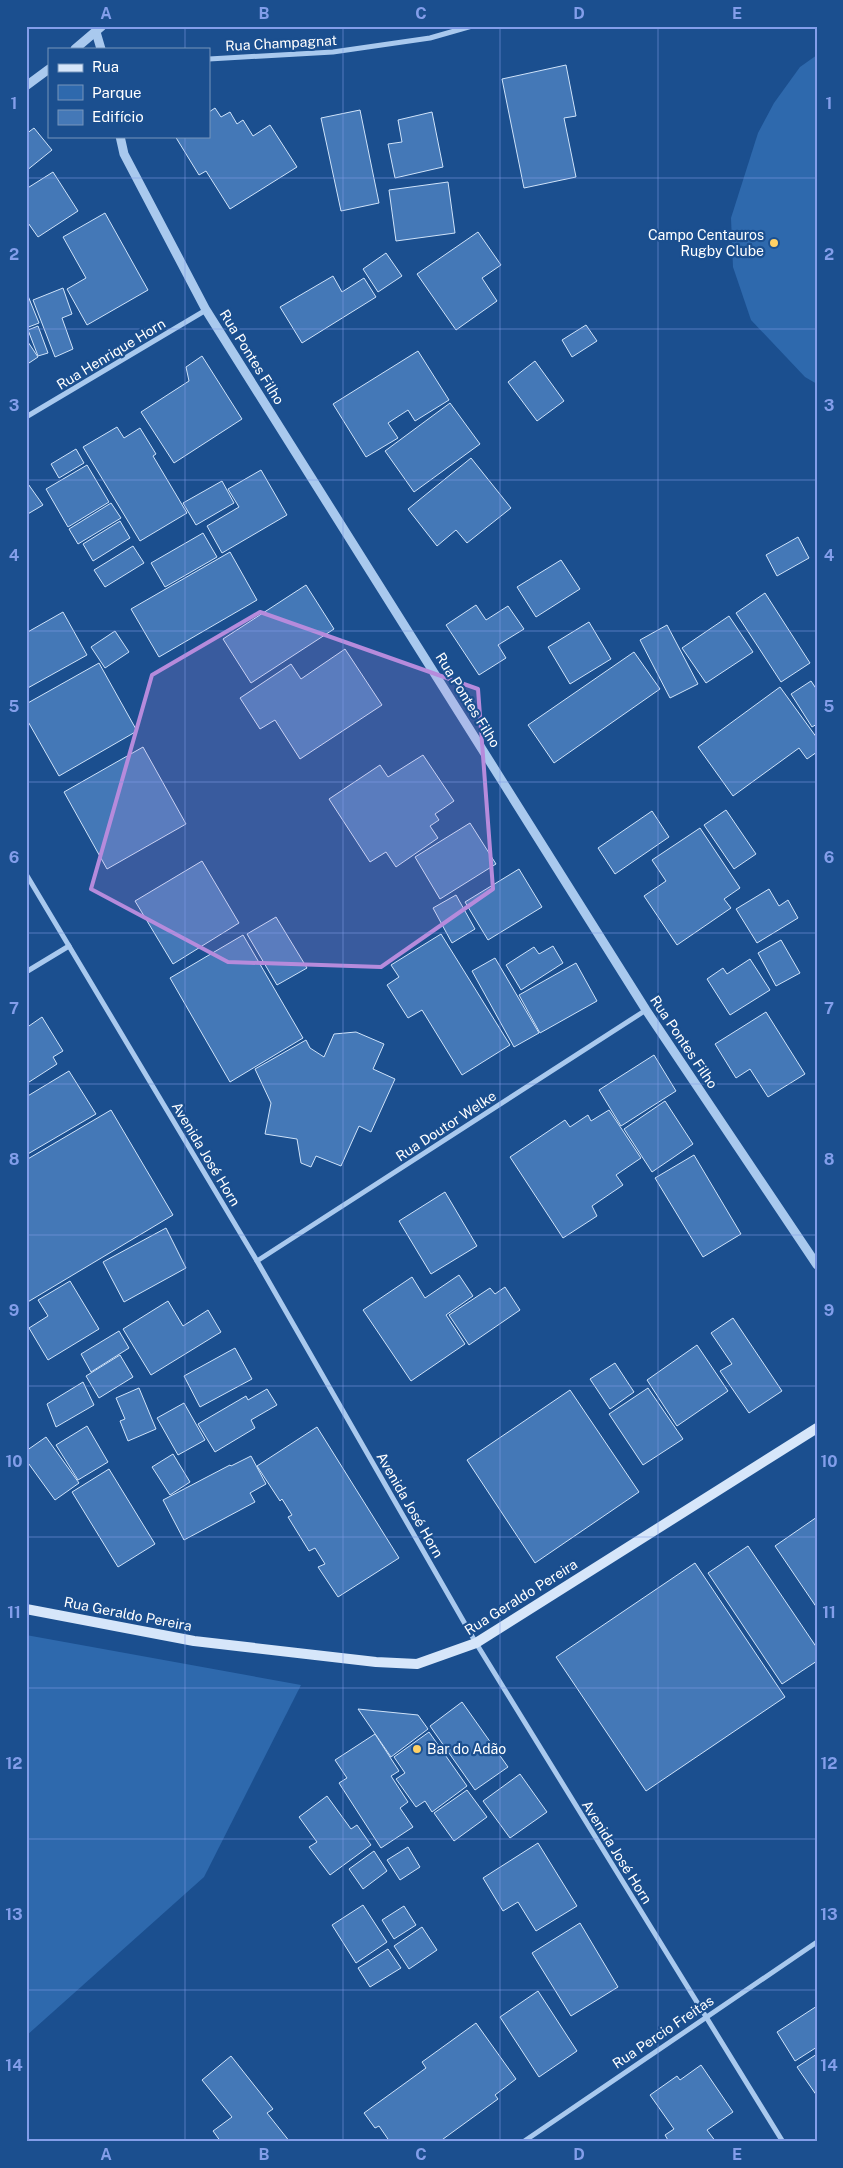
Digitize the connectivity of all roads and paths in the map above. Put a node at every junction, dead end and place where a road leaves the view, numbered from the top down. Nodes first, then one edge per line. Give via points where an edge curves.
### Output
1 (472, 26) edge
2 (99, 29) edge
3 (75, 48) edge
4 (101, 48) edge
5 (210, 59) edge
6 (48, 70) edge
7 (26, 86) edge
8 (120, 138) edge
9 (206, 310) junction
10 (26, 417) edge
11 (26, 874) edge
12 (69, 946) junction
13 (26, 972) edge
14 (646, 1010) junction
15 (257, 1261) junction
16 (817, 1265) edge
17 (817, 1428) edge
18 (26, 1609) edge
19 (476, 1643) junction
20 (817, 1942) edge
21 (705, 2017) junction
22 (523, 2142) edge
23 (783, 2142) edge

1 - 5 street, Rua Champagnat via 430,38 333,52
2 - 3 street
2 - 4 street
6 - 7 street
8 - 9 street, Rua Pontes Filho via 124,154
9 - 10 street, Rua Henrique Horn
9 - 14 street, Rua Pontes Filho
11 - 12 street, Avenida José Horn
12 - 13 street
12 - 15 street, Avenida José Horn
14 - 15 street, Rua Doutor Welke
14 - 16 street, Rua Pontes Filho
15 - 19 street, Avenida José Horn
17 - 19 main road, Rua Geraldo Pereira
18 - 19 main road, Rua Geraldo Pereira via 194,1641 376,1662 417,1664
19 - 21 street, Avenida José Horn
20 - 21 street, Rua Percio Freitas
21 - 22 street, Rua Percio Freitas
21 - 23 street, Avenida José Horn

